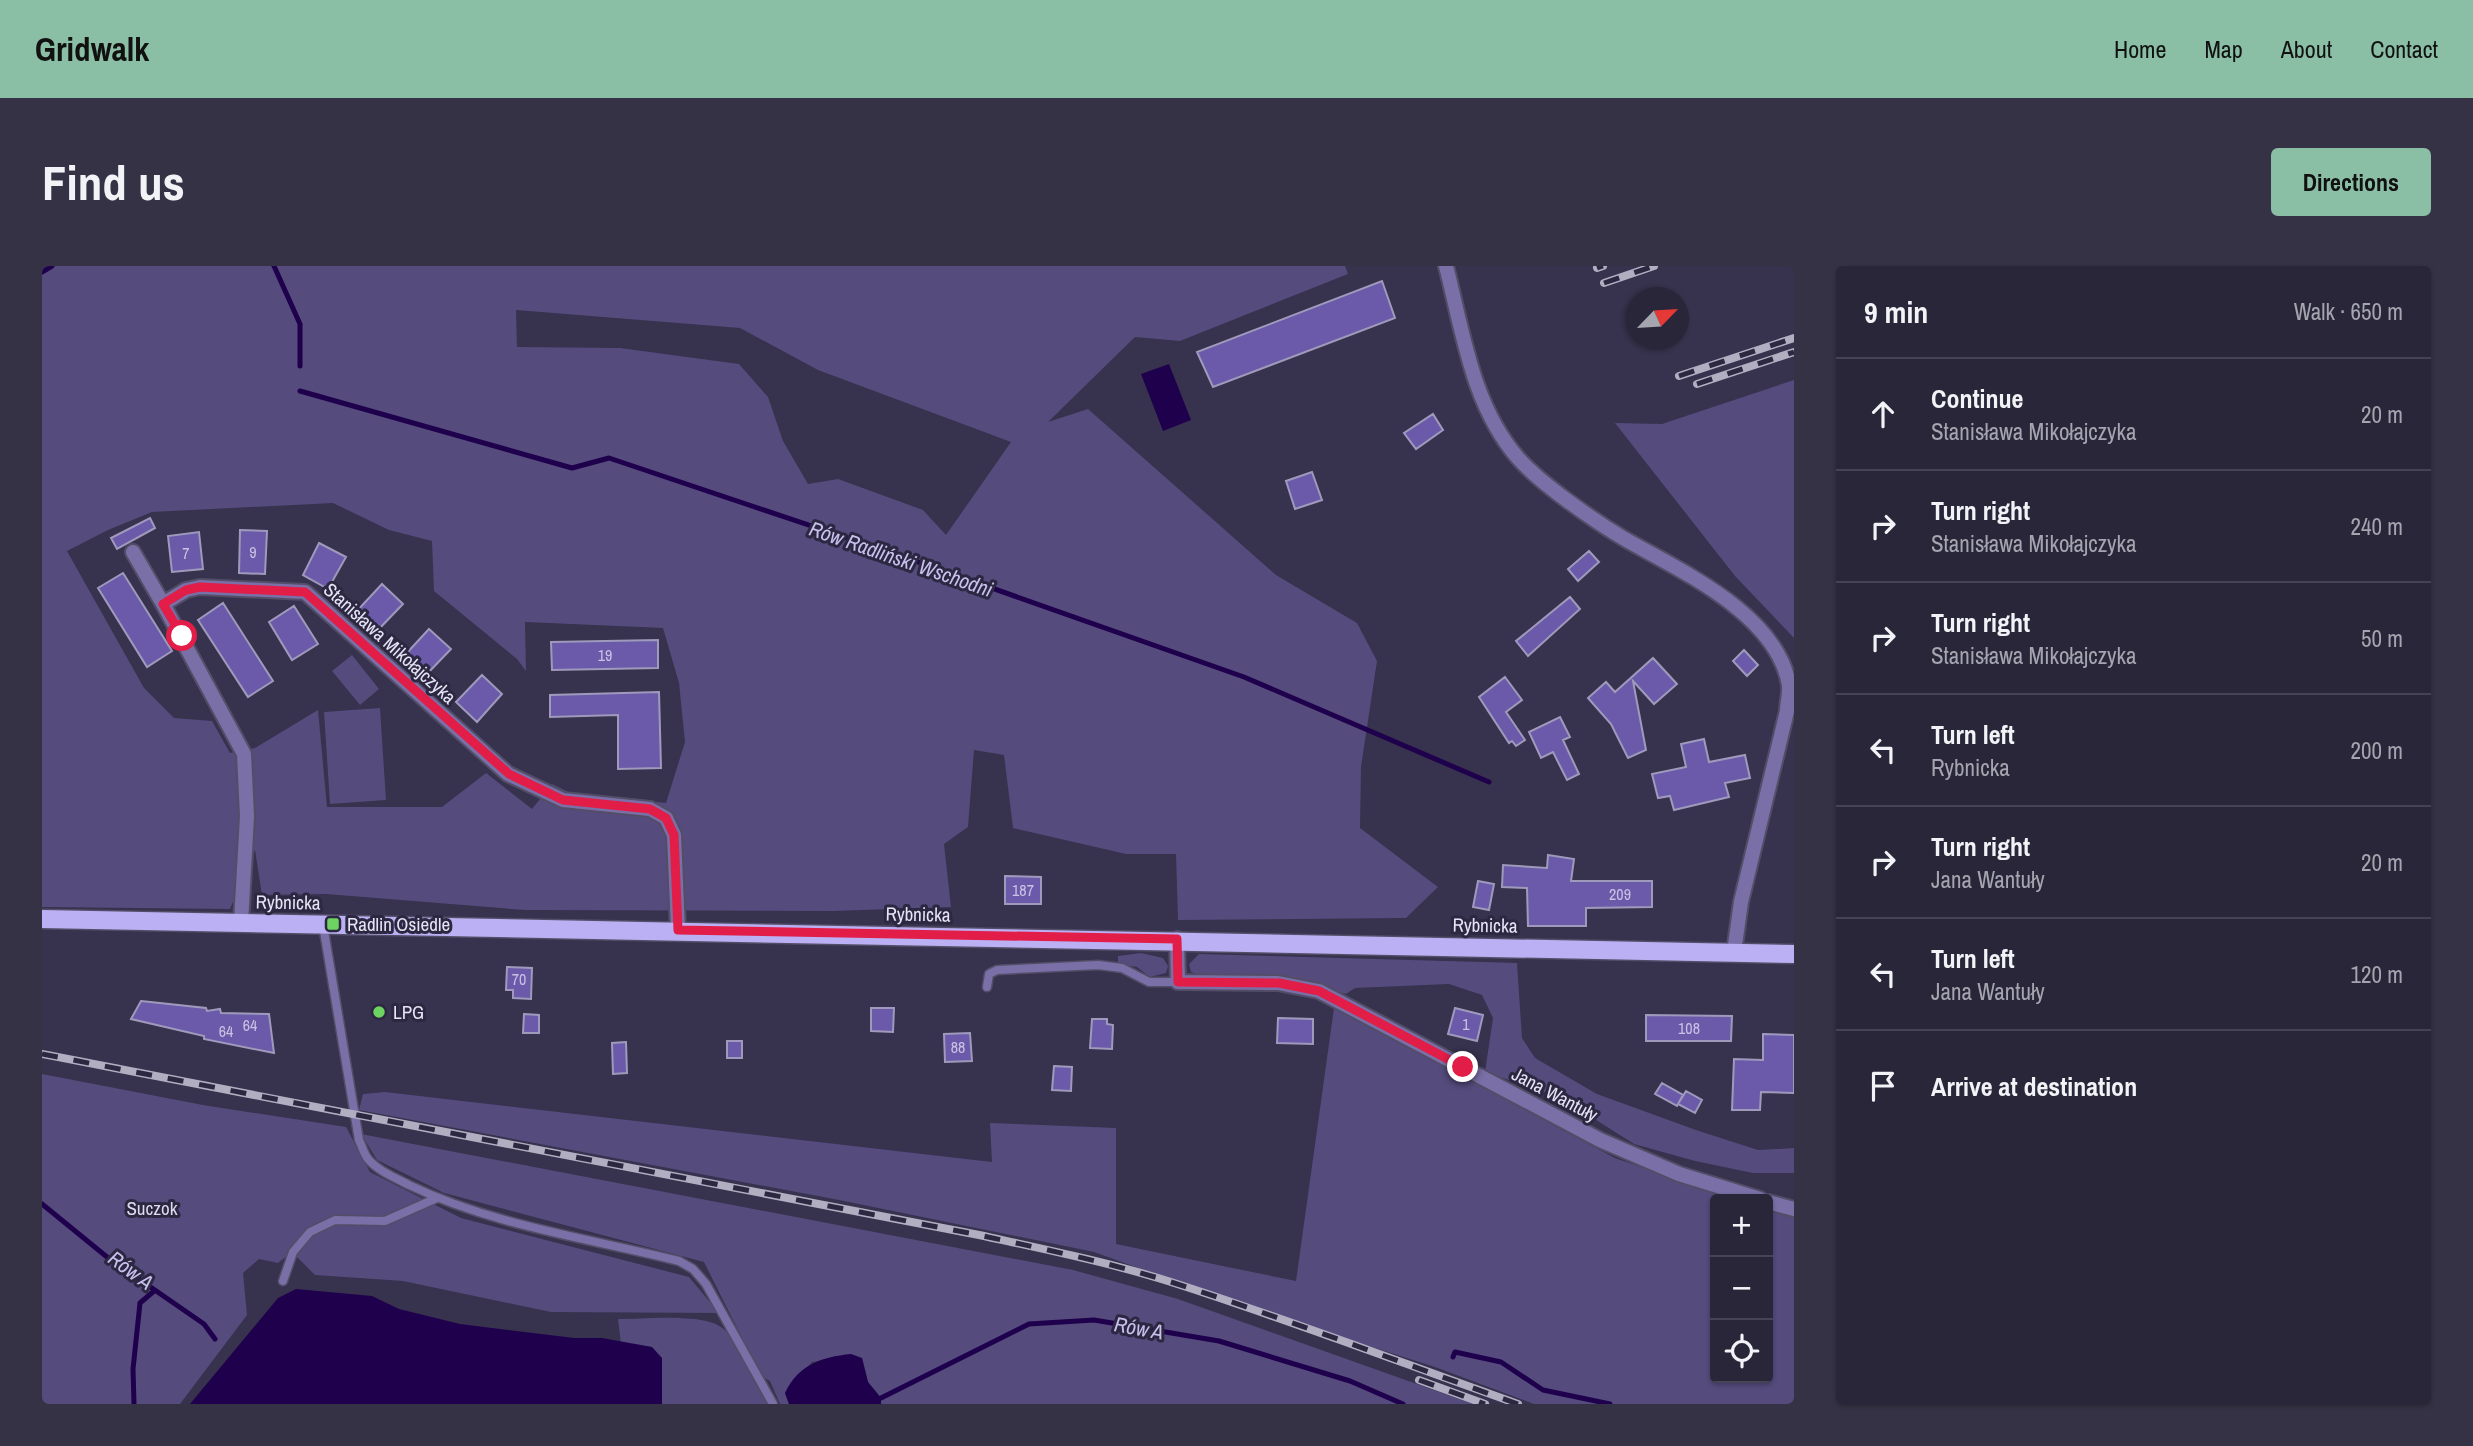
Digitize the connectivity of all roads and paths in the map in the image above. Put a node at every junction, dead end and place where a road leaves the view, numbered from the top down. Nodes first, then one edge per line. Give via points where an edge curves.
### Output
1 (1446, 266) edge
2 (133, 552) dead end
3 (163, 604) junction
4 (42, 919) edge
5 (241, 922) junction
6 (323, 924) junction
7 (678, 930) junction
8 (1177, 939) junction
9 (1734, 952) junction
10 (1794, 954) edge
11 (1178, 982) junction
12 (987, 987) dead end
13 (1744, 1194) edge
14 (437, 1198) junction
15 (1773, 1203) edge
16 (1794, 1209) edge
17 (283, 1281) dead end
18 (773, 1404) edge

1 - 9 street via 1477,389 1495,428 1519,460 1621,537 1688,572 1736,605 1779,661 1789,685 1787,711 1741,902
2 - 3 street
3 - 5 street via 244,754 247,816
3 - 7 street, Stanisława Mikołajczyka via 195,588 305,592 509,774 563,800 650,809 666,818 674,835
4 - 5 main road, Rybnicka
5 - 6 main road, Rybnicka
6 - 7 main road, Rybnicka
6 - 14 lane via 359,1140 368,1159 387,1174
7 - 8 main road, Rybnicka
8 - 9 main road, Rybnicka
8 - 11 street
9 - 10 main road, Rybnicka
11 - 12 lane via 1150,982 1122,968 1098,965 997,970 989,974
11 - 13 street, Jana Wantuły via 1279,983 1319,991 1609,1144 1679,1174
14 - 17 lane via 385,1221 335,1220 310,1232 293,1252
14 - 18 lane via 536,1230 653,1254 693,1269 706,1284
15 - 16 street

